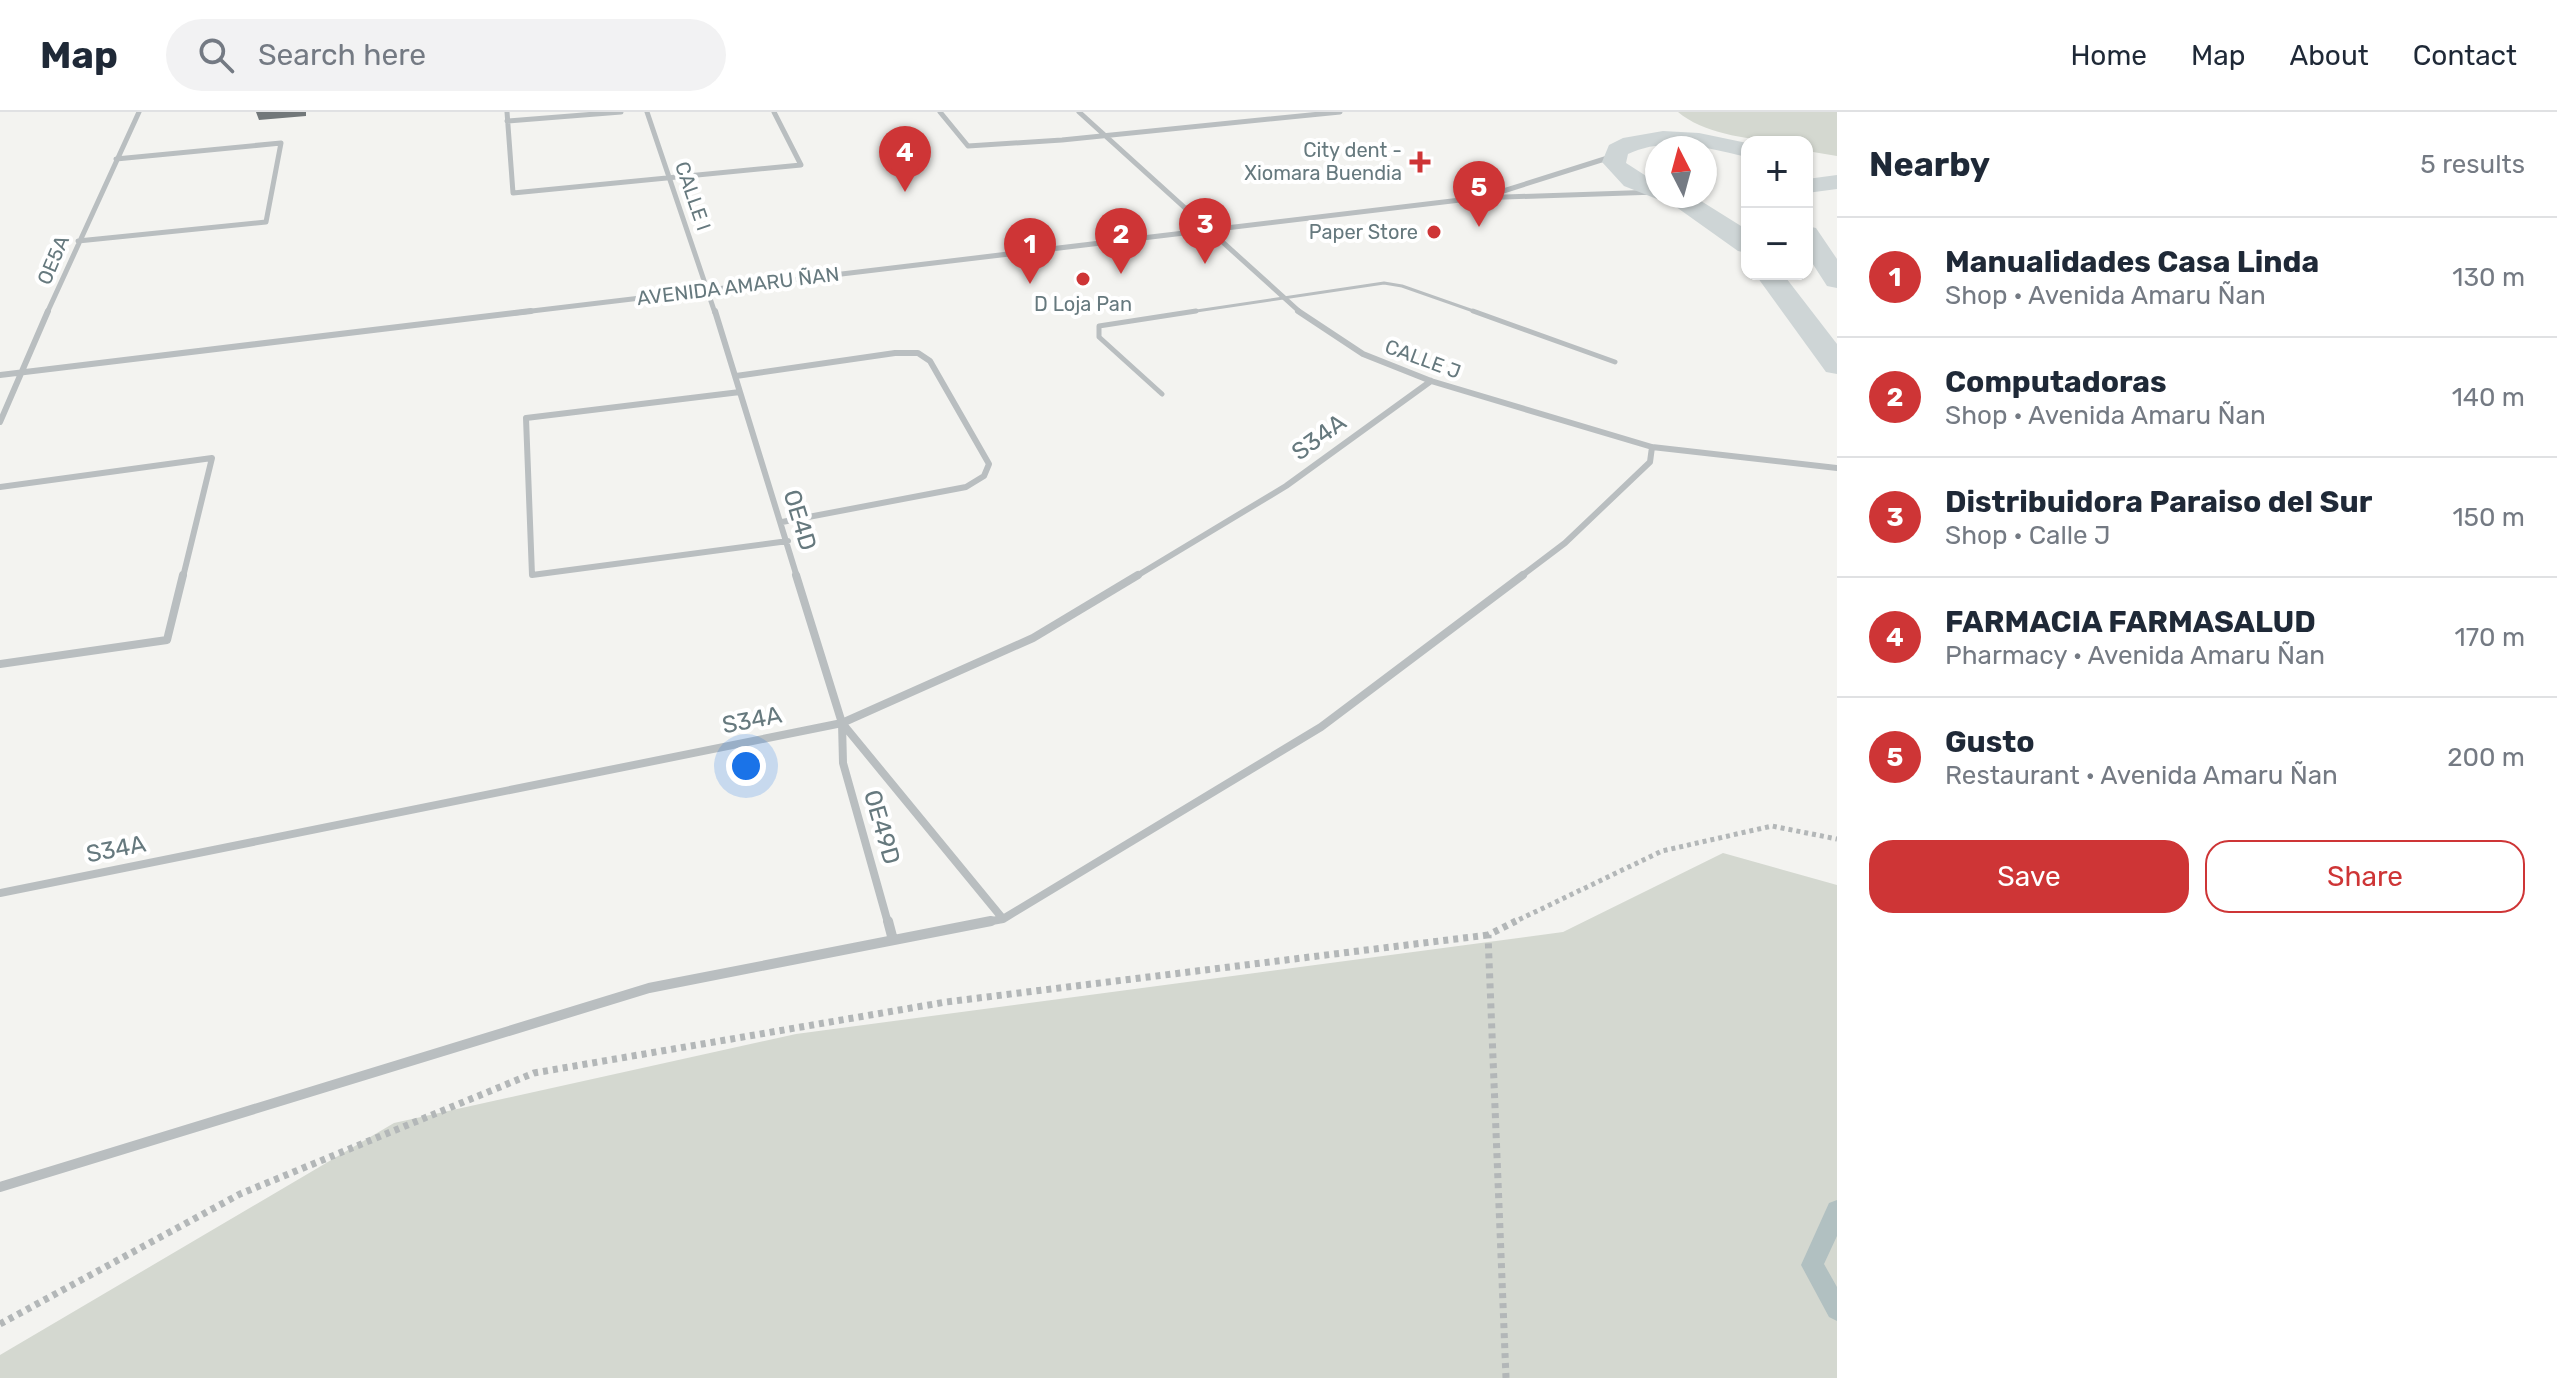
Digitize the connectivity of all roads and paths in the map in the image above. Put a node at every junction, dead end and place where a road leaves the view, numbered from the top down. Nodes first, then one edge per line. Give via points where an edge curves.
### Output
1 (139, 112) edge
2 (507, 112) edge
3 (621, 112) edge
4 (647, 112) edge
5 (774, 112) edge
6 (940, 112) edge
7 (1079, 112) edge
8 (1229, 112) edge
9 (1340, 112) edge
10 (1683, 117) dead end
11 (1629, 120) dead end
12 (507, 121) junction
13 (1240, 121) junction
14 (1103, 135) junction
15 (1738, 148) edge
16 (1619, 151) junction
17 (116, 159) junction
18 (670, 179) junction
19 (1837, 182) edge
20 (1645, 185) edge
21 (1813, 185) edge
22 (1645, 195) edge
23 (1477, 198) junction
24 (1717, 203) edge
25 (1732, 206) dead end
26 (1690, 208) edge
27 (1208, 230) junction
28 (1741, 240) edge
29 (78, 241) junction
30 (1813, 243) edge
31 (1773, 280) edge
32 (1837, 280) edge
33 (708, 290) junction
34 (1283, 299) junction
35 (1615, 362) dead end
36 (1837, 365) edge
37 (23, 372) junction
38 (0, 375) edge
39 (736, 376) junction
40 (1431, 381) junction
41 (740, 392) junction
42 (1162, 394) dead end
43 (0, 422) edge
44 (1652, 447) junction
45 (1837, 468) edge
46 (0, 487) edge
47 (782, 522) junction
48 (788, 541) junction
49 (0, 664) edge
50 (842, 723) junction
51 (868, 755) joint
52 (1837, 839) edge
53 (0, 893) edge
54 (1003, 919) junction
55 (1488, 935) junction
56 (893, 940) junction
57 (0, 1187) edge
58 (0, 1324) edge
59 (1506, 1378) edge

1 - 17 street, OE5A
2 - 12 street
3 - 12 street
4 - 18 street, CALLE I
5 - 18 street via 801,165
6 - 14 street via 968,146
7 - 14 street, CALLE J
8 - 13 street
9 - 13 street
10 - 15 main road
11 - 16 main road
12 - 18 street via 513,193
13 - 14 street
14 - 27 street, CALLE J
15 - 16 main road via 1668,139
16 - 20 main road via 1618,169
16 - 23 street, AVENIDA AMARU ÑAN
17 - 29 street, OE5A
17 - 29 street via 281,143 266,222
18 - 33 street, CALLE I
19 - 21 main road
22 - 23 street, AVENIDA AMARU ÑAN
23 - 27 street, AVENIDA AMARU ÑAN
24 - 25 main road
26 - 28 main road
27 - 33 street, AVENIDA AMARU ÑAN
27 - 34 street, CALLE J
29 - 37 street, OE5A
30 - 32 main road
31 - 36 main road
33 - 37 street, AVENIDA AMARU ÑAN
33 - 39 street, OE4D
34 - 35 lane via 1384,283 1402,286
34 - 40 street, CALLE J via 1363,354
34 - 42 lane via 1099,326 1099,337
37 - 38 street, AVENIDA AMARU ÑAN
37 - 43 street, OE5A
39 - 41 street, OE4D
39 - 47 street via 918,353 930,361 989,464 984,476 966,487
40 - 44 street, CALLE J
40 - 50 street, S34A via 1286,486 1033,638
41 - 47 street, OE4D
41 - 48 street via 526,418 532,575
44 - 45 street, CALLE J
44 - 54 street via 1650,462 1565,543 1321,727
46 - 49 street via 212,458 167,640
47 - 48 street, OE4D
48 - 50 street, OE4D
50 - 51 street, OE4D
50 - 53 street, S34A
50 - 56 street, OE49D via 843,763
51 - 54 street, OE49D
52 - 55 path via 1772,826 1662,851
54 - 56 street
55 - 58 path via 946,1002 534,1073 240,1194
55 - 59 path
56 - 57 street via 649,988

